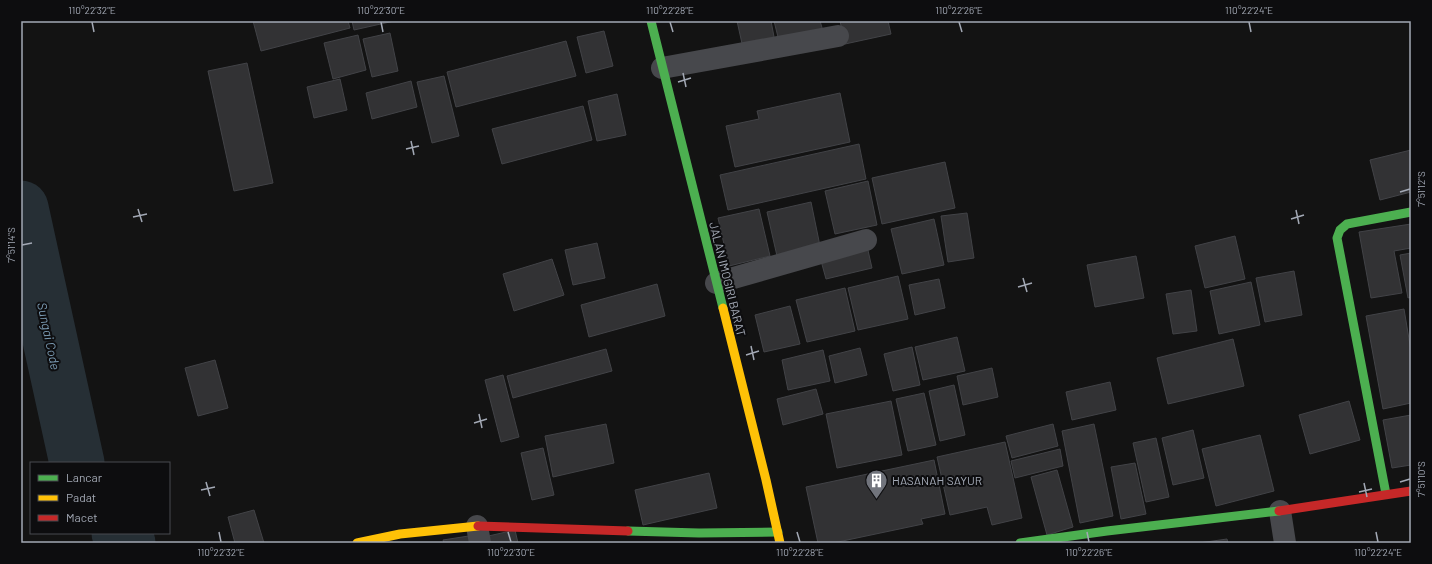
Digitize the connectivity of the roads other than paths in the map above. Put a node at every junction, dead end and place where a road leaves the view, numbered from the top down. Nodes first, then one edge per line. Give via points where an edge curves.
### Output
1 (651, 21) edge
2 (838, 36) dead end
3 (662, 68) junction
4 (1411, 212) edge
5 (866, 240) dead end
6 (716, 283) junction
7 (1411, 491) edge
8 (1386, 494) junction
9 (1280, 511) junction
10 (778, 532) junction
11 (478, 535) edge
12 (357, 543) edge
13 (780, 543) edge
14 (1020, 543) edge
15 (1285, 543) edge

1 - 3 street, JALAN IMOGIRI BARAT
2 - 3 street
3 - 6 street, JALAN IMOGIRI BARAT
4 - 8 street via 1347,224 1342,226 1337,238
5 - 6 street
6 - 10 street, JALAN IMOGIRI BARAT
7 - 8 street
8 - 9 street
9 - 14 street
9 - 15 street
10 - 11 street
10 - 13 street, JALAN IMOGIRI BARAT
11 - 12 street via 400,534

